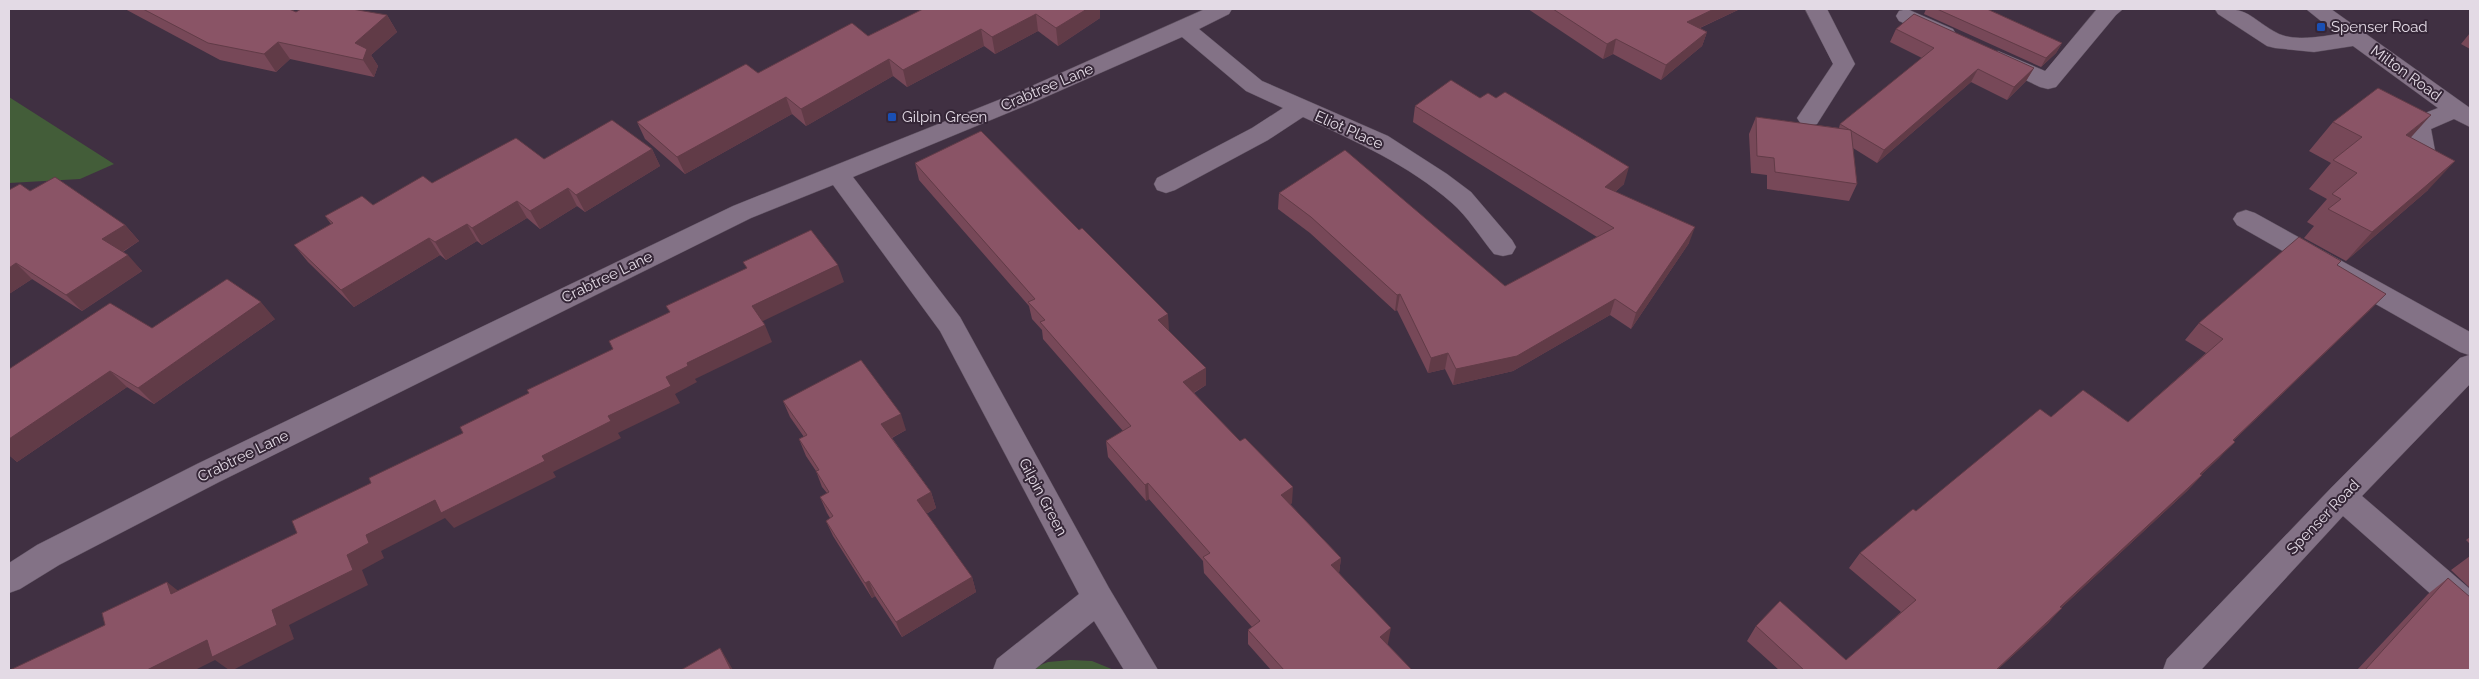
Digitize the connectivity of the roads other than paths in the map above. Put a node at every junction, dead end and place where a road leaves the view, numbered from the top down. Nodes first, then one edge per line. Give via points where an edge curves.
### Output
1 (1221, 9) edge
2 (1816, 9) edge
3 (2112, 9) edge
4 (2226, 9) edge
5 (2317, 9) edge
6 (1907, 16) dead end
7 (1184, 28) junction
8 (2357, 38) junction
9 (1300, 108) junction
10 (2463, 114) edge
11 (1809, 118) dead end
12 (2426, 167) edge
13 (837, 173) junction
14 (1166, 184) dead end
15 (2246, 219) dead end
16 (1503, 247) dead end
17 (2470, 345) edge
18 (2470, 366) edge
19 (2342, 497) junction
20 (9, 580) edge
21 (1098, 598) junction
22 (2470, 609) edge
23 (1009, 670) edge
24 (1142, 670) edge
25 (2179, 670) edge

1 - 7 street, Crabtree Lane
2 - 11 street via 1844,64
3 - 6 street via 2048,82
4 - 8 street via 2275,41 2314,45
5 - 8 street, Milton Road
7 - 9 street, Eliot Place via 1254,86
7 - 13 street, Crabtree Lane via 1024,98
8 - 10 street, Milton Road
9 - 14 street via 1260,134
9 - 16 street, Eliot Place via 1379,142 1438,180 1462,198
10 - 12 street via 2423,123 2418,130
13 - 20 street, Crabtree Lane via 742,212 644,258 208,473 48,555
13 - 21 street, Gilpin Green via 950,324
15 - 17 street
18 - 19 street, Spenser Road
19 - 22 street
19 - 25 street, Spenser Road
21 - 23 street
21 - 24 street, Gilpin Green

